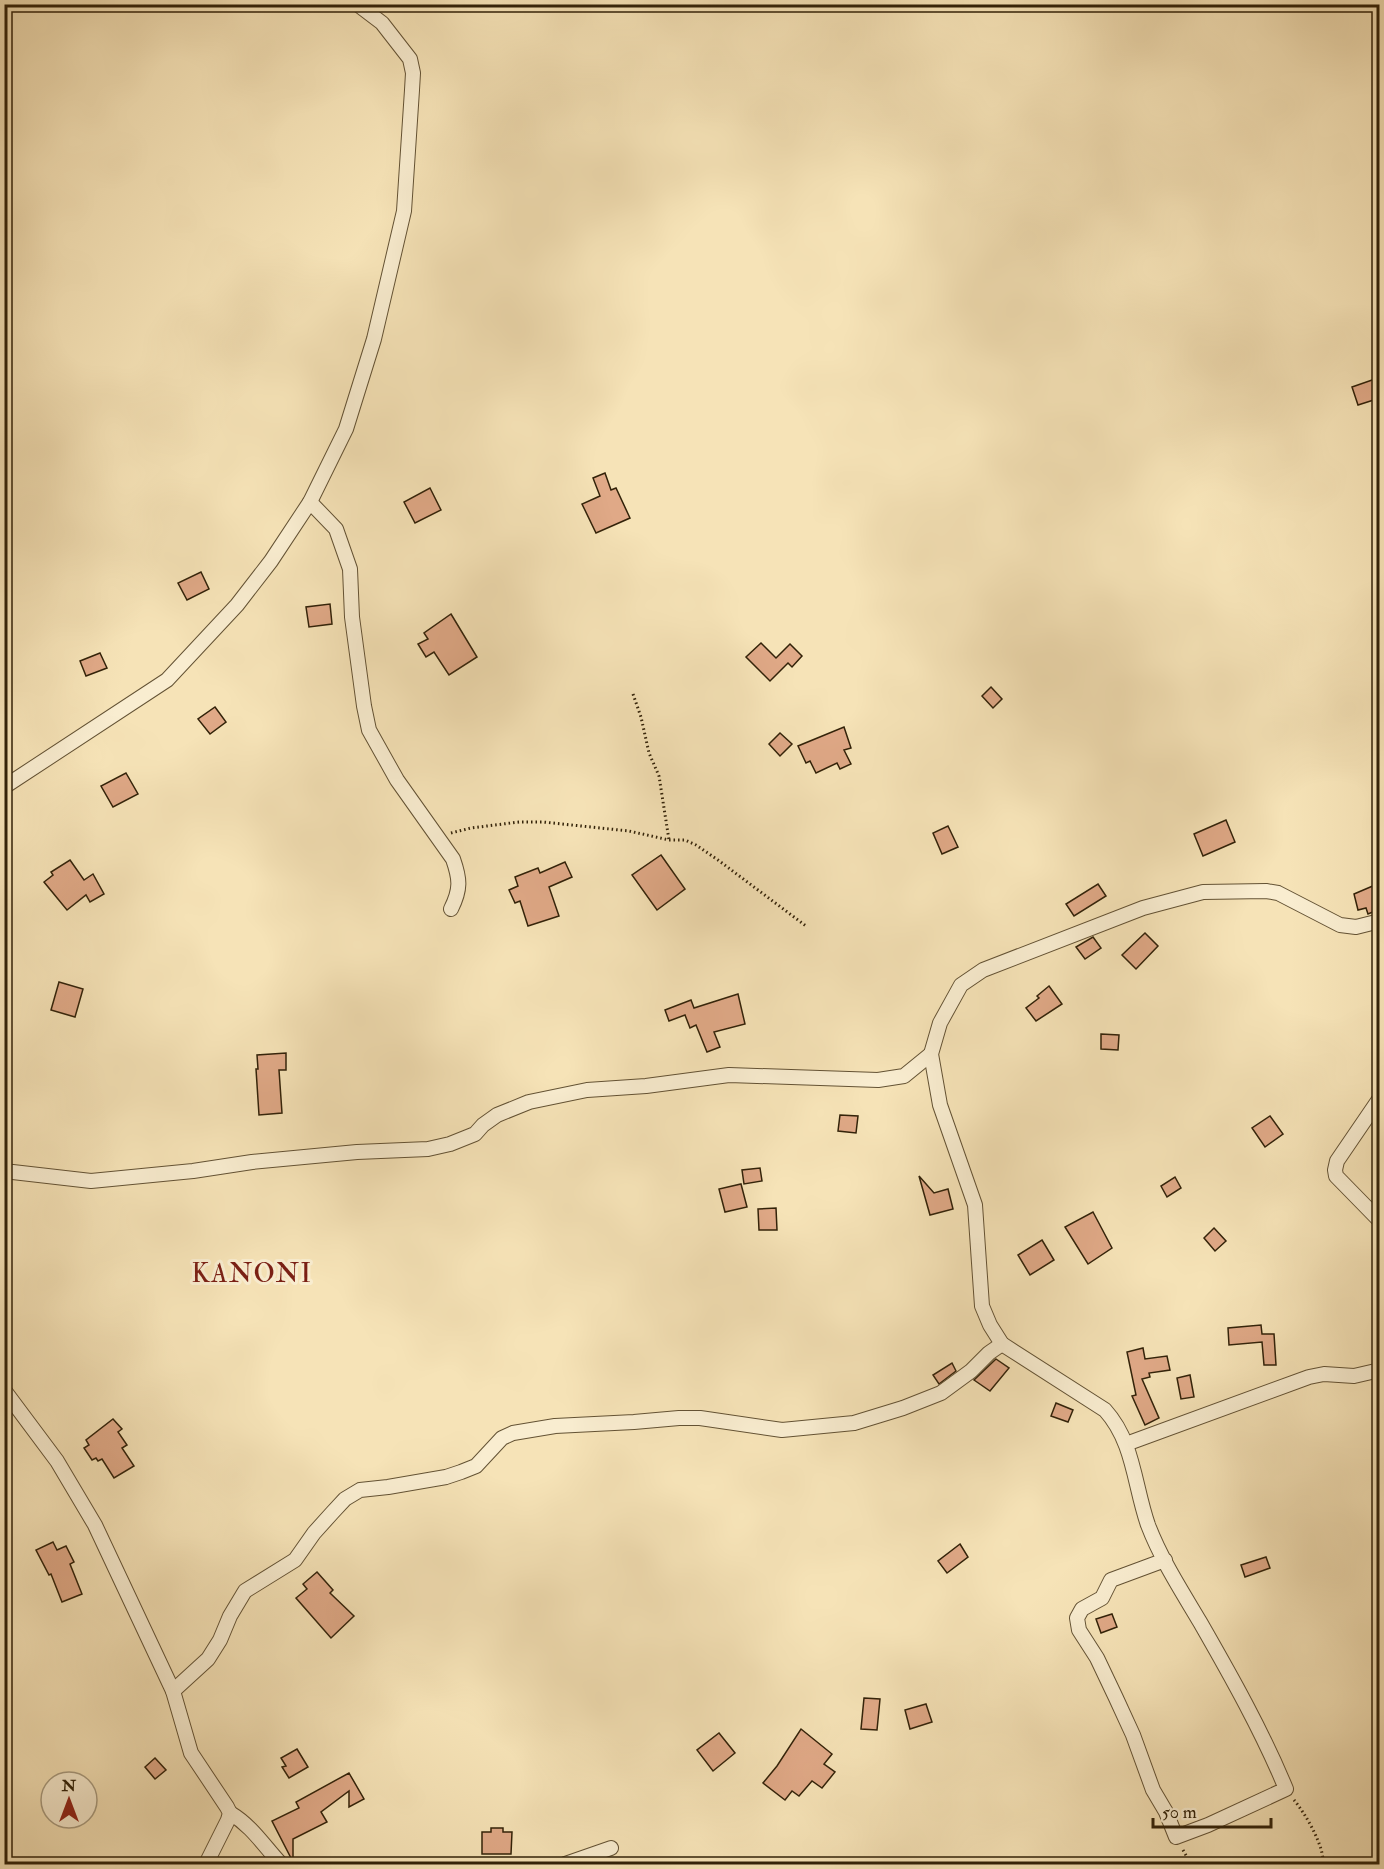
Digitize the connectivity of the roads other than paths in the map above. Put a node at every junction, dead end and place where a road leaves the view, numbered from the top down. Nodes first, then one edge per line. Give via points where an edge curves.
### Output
1 (357, 4) edge
2 (310, 502) junction
3 (4, 787) edge
4 (451, 909) dead end
5 (1380, 921) edge
6 (931, 1054) junction
7 (1380, 1098) edge
8 (4, 1171) edge
9 (1380, 1221) edge
10 (1002, 1344) junction
11 (1380, 1370) edge
12 (4, 1390) edge
13 (1126, 1444) junction
14 (1165, 1560) junction
15 (173, 1691) junction
16 (230, 1813) junction
17 (611, 1848) dead end
18 (206, 1864) edge
19 (281, 1864) edge
20 (565, 1864) edge

1 - 2 street via 381,23 410,59 413,73 404,211 374,339 346,429
2 - 3 street via 237,605 167,680
2 - 4 street via 336,529 350,569 352,617 369,730 397,780 453,859 459,893
5 - 6 street via 1356,927 1340,925 1278,893 1266,891 1203,892 1143,908 983,970 961,985 940,1023
6 - 8 street via 904,1076 878,1080 729,1075 587,1090 530,1102 498,1114 475,1134 428,1149 357,1152 91,1181
6 - 10 street via 940,1105 975,1204 982,1306
7 - 9 street via 1337,1161 1335,1170 1336,1176
10 - 13 street via 1105,1410
10 - 15 street via 941,1393 854,1423 782,1430 679,1418 555,1426 513,1432 502,1438 476,1466 446,1477 360,1490 332,1513 295,1560 245,1591 208,1659
11 - 13 street via 1354,1376 1309,1377
12 - 15 street via 57,1461 95,1526
13 - 14 street via 1148,1525
14 - 14 street via 1111,1580 1102,1598 1082,1609 1077,1618 1079,1630 1116,1698 1176,1837 1286,1789 1251,1712
15 - 16 street via 191,1753
16 - 18 street
16 - 19 street via 243,1820
17 - 20 street

